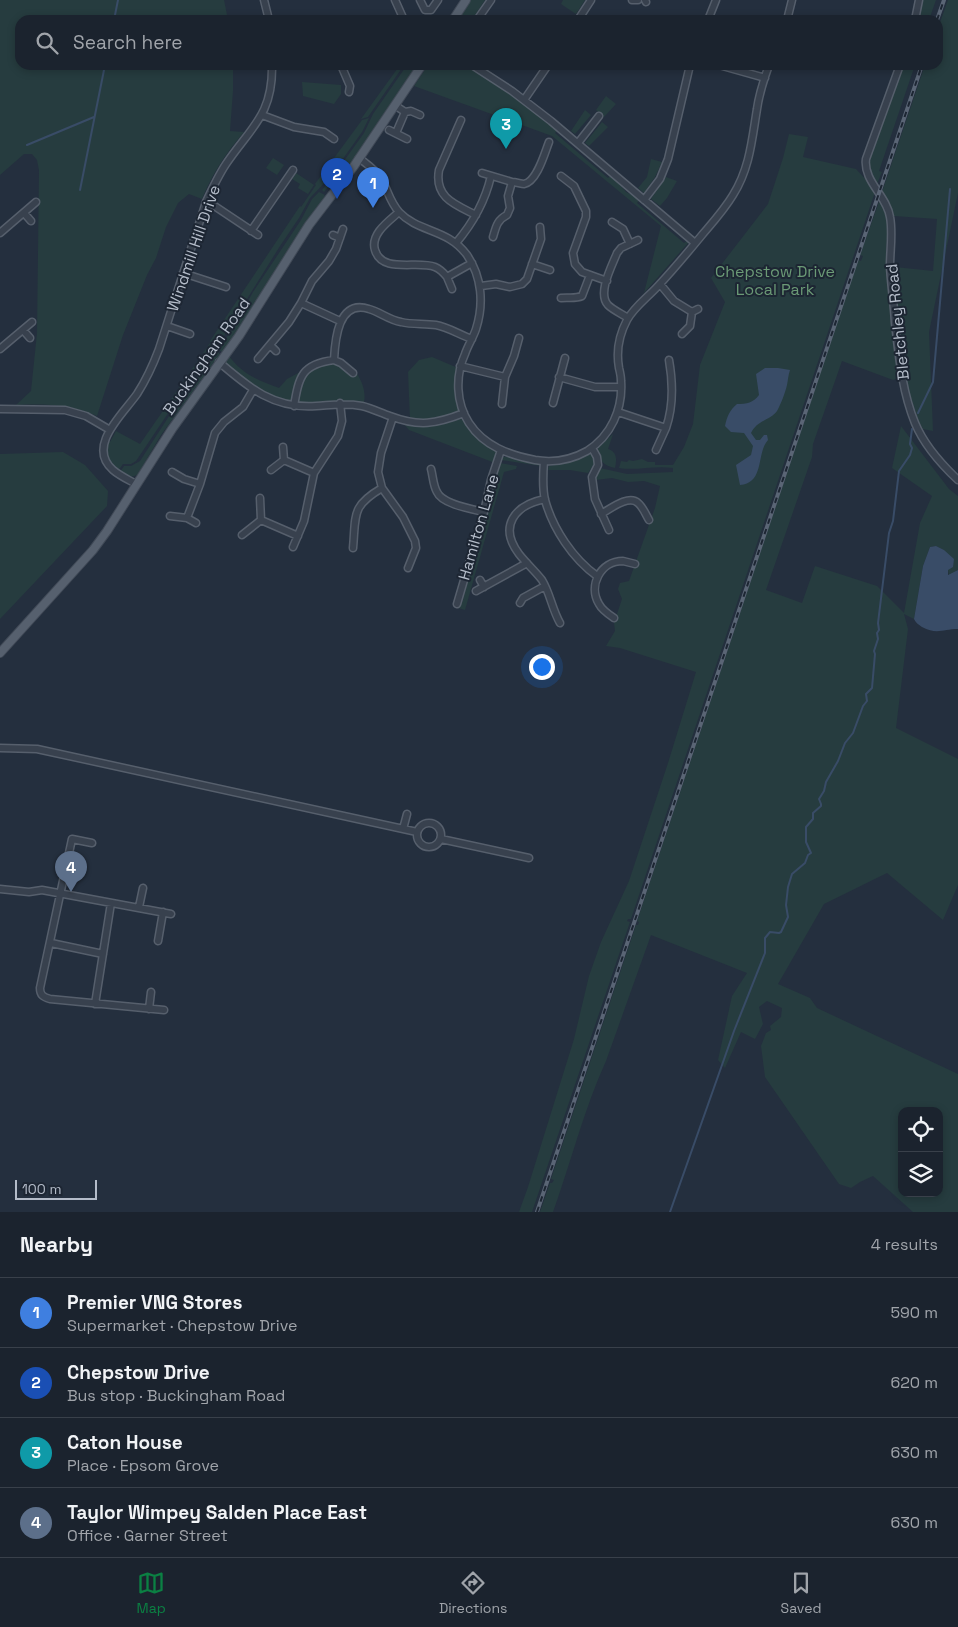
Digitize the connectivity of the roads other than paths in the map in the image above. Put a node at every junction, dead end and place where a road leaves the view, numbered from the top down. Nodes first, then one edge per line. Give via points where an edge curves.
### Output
1 (264, 0) edge
2 (395, 0) edge
3 (420, 0) edge
4 (438, 0) edge
5 (466, 0) edge
6 (491, 0) edge
7 (591, 0) edge
8 (632, 0) edge
9 (638, 0) edge
10 (716, 0) edge
11 (792, 0) edge
12 (919, 0) edge
13 (268, 15) edge
14 (402, 15) edge
15 (456, 15) edge
16 (480, 15) edge
17 (581, 15) edge
18 (710, 15) edge
19 (789, 15) edge
20 (916, 15) edge
21 (272, 70) edge
22 (343, 70) edge
23 (419, 70) edge
24 (479, 70) edge
25 (545, 70) edge
26 (689, 70) edge
27 (737, 70) edge
28 (767, 70) edge
29 (898, 70) edge
30 (765, 78) junction
31 (350, 92) dead end
32 (524, 100) junction
33 (396, 106) junction
34 (405, 112) junction
35 (262, 114) junction
36 (420, 115) dead end
37 (599, 116) dead end
38 (461, 120) dead end
39 (332, 135) dead end
40 (407, 138) dead end
41 (548, 142) dead end
42 (578, 143) junction
43 (359, 158) junction
44 (288, 172) dead end
45 (482, 173) dead end
46 (491, 176) junction
47 (561, 176) dead end
48 (512, 182) junction
49 (644, 200) junction
50 (36, 202) dead end
51 (206, 202) junction
52 (400, 212) junction
53 (24, 213) junction
54 (476, 215) junction
55 (31, 221) dead end
56 (612, 222) dead end
57 (540, 227) dead end
58 (343, 229) dead end
59 (251, 231) junction
60 (0, 233) edge
61 (258, 235) dead end
62 (333, 235) dead end
63 (492, 237) dead end
64 (340, 238) junction
65 (638, 240) dead end
66 (456, 243) junction
67 (695, 243) junction
68 (630, 244) junction
69 (472, 263) junction
70 (532, 264) junction
71 (550, 270) dead end
72 (183, 273) junction
73 (590, 275) junction
74 (447, 276) junction
75 (607, 281) junction
76 (660, 284) junction
77 (481, 286) junction
78 (226, 287) dead end
79 (452, 289) dead end
80 (561, 298) dead end
81 (301, 303) junction
82 (698, 309) dead end
83 (692, 312) junction
84 (628, 318) junction
85 (340, 321) junction
86 (32, 322) dead end
87 (166, 326) junction
88 (23, 330) junction
89 (190, 334) dead end
90 (682, 334) dead end
91 (30, 338) dead end
92 (519, 338) dead end
93 (472, 340) junction
94 (270, 345) junction
95 (0, 349) edge
96 (276, 351) dead end
97 (565, 358) dead end
98 (258, 359) dead end
99 (334, 360) junction
100 (669, 360) dead end
101 (219, 362) junction
102 (460, 366) junction
103 (353, 373) dead end
104 (504, 377) junction
105 (560, 377) junction
106 (621, 386) junction
107 (253, 390) junction
108 (340, 403) junction
109 (552, 403) dead end
110 (502, 404) dead end
111 (294, 406) junction
112 (0, 409) edge
113 (618, 412) junction
114 (464, 413) junction
115 (393, 417) junction
116 (666, 428) junction
117 (110, 430) junction
118 (283, 447) dead end
119 (592, 448) junction
120 (501, 450) junction
121 (656, 450) dead end
122 (284, 460) junction
123 (544, 461) junction
124 (431, 469) dead end
125 (271, 470) dead end
126 (172, 472) dead end
127 (314, 473) junction
128 (958, 480) edge
129 (136, 484) junction
130 (200, 484) junction
131 (382, 488) junction
132 (260, 498) dead end
133 (545, 499) junction
134 (484, 512) junction
135 (602, 514) junction
136 (170, 516) dead end
137 (187, 518) junction
138 (261, 520) junction
139 (649, 520) dead end
140 (196, 523) dead end
141 (609, 530) dead end
142 (242, 535) dead end
143 (298, 536) junction
144 (293, 547) dead end
145 (353, 548) dead end
146 (527, 563) junction
147 (635, 564) dead end
148 (408, 568) dead end
149 (597, 576) junction
150 (480, 580) dead end
151 (545, 586) junction
152 (484, 587) junction
153 (476, 591) dead end
154 (520, 603) dead end
155 (457, 604) dead end
156 (560, 605) dead end
157 (552, 609) junction
158 (614, 618) dead end
159 (560, 623) dead end
160 (0, 653) edge
161 (0, 748) edge
162 (407, 814) dead end
163 (403, 830) junction
164 (417, 832) junction
165 (441, 839) junction
166 (92, 843) dead end
167 (530, 858) dead end
168 (143, 888) dead end
169 (0, 890) edge
170 (60, 894) junction
171 (111, 903) junction
172 (140, 907) junction
173 (163, 912) junction
174 (171, 914) dead end
175 (158, 941) dead end
176 (50, 943) junction
177 (103, 954) junction
178 (151, 992) dead end
179 (94, 1004) junction
180 (149, 1009) junction
181 (164, 1010) dead end

1 - 13 street
2 - 14 street
3 - 4 street via 425,10 431,10
5 - 15 main road
6 - 16 street
7 - 17 street
8 - 9 street
10 - 18 street
11 - 19 street
12 - 20 street
21 - 35 street, Windmill Hill Drive via 270,94
22 - 31 street
23 - 33 main road, Buckingham Road
24 - 32 street
25 - 32 street
26 - 49 street via 668,159 660,178
27 - 30 street
28 - 30 street
29 - 128 street, Bletchley Road via 866,159 867,172 890,217 900,369 915,424 937,460
30 - 67 street via 751,151 741,181 725,208
32 - 42 street
33 - 34 street
33 - 43 main road, Buckingham Road
34 - 36 street
34 - 40 street via 392,132
35 - 39 street via 283,124
35 - 51 street, Windmill Hill Drive via 226,164
37 - 42 street
38 - 54 street via 440,170 439,186 448,199
41 - 48 street via 529,182
42 - 49 street
43 - 52 street via 378,174
43 - 101 main road, Buckingham Road via 309,225
44 - 59 street
45 - 46 street
46 - 48 street
46 - 54 street
47 - 73 street via 574,186 586,210 573,259 578,269
48 - 63 street via 508,196 510,208
49 - 67 street
50 - 53 street
51 - 59 street
51 - 72 street, Windmill Hill Drive
52 - 66 street
52 - 74 street via 376,235 374,247 378,257 393,264 429,265
53 - 55 street
53 - 60 street
54 - 66 street
56 - 68 street via 622,229
57 - 70 street via 541,239
58 - 64 street
59 - 61 street
62 - 64 street
64 - 81 street
65 - 68 street
66 - 69 street
67 - 76 street
68 - 75 street via 617,253
69 - 74 street
69 - 77 street
70 - 71 street
70 - 77 street via 522,284
72 - 78 street
72 - 87 street, Windmill Hill Drive
73 - 75 street
73 - 80 street via 582,296
74 - 79 street
75 - 84 street via 603,296 606,302
76 - 83 street via 674,301
76 - 84 street
77 - 93 street via 477,327
81 - 85 street
81 - 94 street
82 - 83 street
83 - 90 street via 690,326
84 - 106 street via 618,345
85 - 93 street via 354,309 363,307 399,322 442,327
85 - 99 street
86 - 88 street
87 - 89 street, Windmill Hill Drive
87 - 117 street, Windmill Hill Drive via 150,372
88 - 91 street
88 - 95 street
92 - 104 street
93 - 102 street
94 - 96 street
94 - 98 street
97 - 105 street
99 - 103 street
99 - 111 street via 307,368
100 - 116 street via 673,386
101 - 107 street
101 - 129 main road, Buckingham Road
102 - 104 street
102 - 114 street via 458,389
104 - 110 street
105 - 106 street via 596,386
105 - 109 street
106 - 113 street
107 - 111 street
107 - 130 street via 243,407 215,433
108 - 111 street
108 - 115 street via 363,406
108 - 127 street via 342,422 338,436
112 - 117 street via 65,410 86,416
113 - 116 street
113 - 119 street via 608,432
114 - 115 street via 426,424
114 - 120 street via 479,435
115 - 131 street via 378,472
116 - 121 street
117 - 129 street, Windmill Hill Drive via 103,447 107,462
118 - 122 street
119 - 123 street via 569,459
119 - 135 street via 598,465 592,477 595,499
120 - 123 street
120 - 134 street, Hamilton Lane
122 - 125 street
122 - 127 street
123 - 133 street
124 - 134 street via 440,498
126 - 130 street
127 - 143 street
129 - 160 main road, Buckingham Road via 93,550
130 - 137 street
131 - 145 street via 359,506
131 - 148 street via 404,517 415,541 416,548
132 - 138 street
133 - 146 street via 519,509 510,524 513,544
133 - 149 street via 561,536
134 - 155 street, Hamilton Lane
135 - 139 street via 634,500 640,503
135 - 141 street
136 - 137 street
137 - 140 street
138 - 142 street
138 - 143 street
143 - 144 street
146 - 151 street
146 - 152 street
147 - 149 street via 623,558 604,568
149 - 158 street via 595,605
150 - 152 street
151 - 154 street
151 - 157 street
152 - 153 street
156 - 157 street
157 - 159 street
161 - 163 street via 37,749
162 - 163 street
163 - 164 street
164 - 165 street via 421,826 432,823 440,831
164 - 165 street via 420,844 428,848 436,846
165 - 167 street
166 - 170 street via 72,839
168 - 172 street
169 - 170 street via 42,890
170 - 171 street
170 - 176 street
171 - 172 street
171 - 177 street
172 - 173 street
173 - 174 street
173 - 175 street
176 - 177 street
176 - 179 street via 40,993 50,999
177 - 179 street
178 - 180 street
179 - 180 street
180 - 181 street

